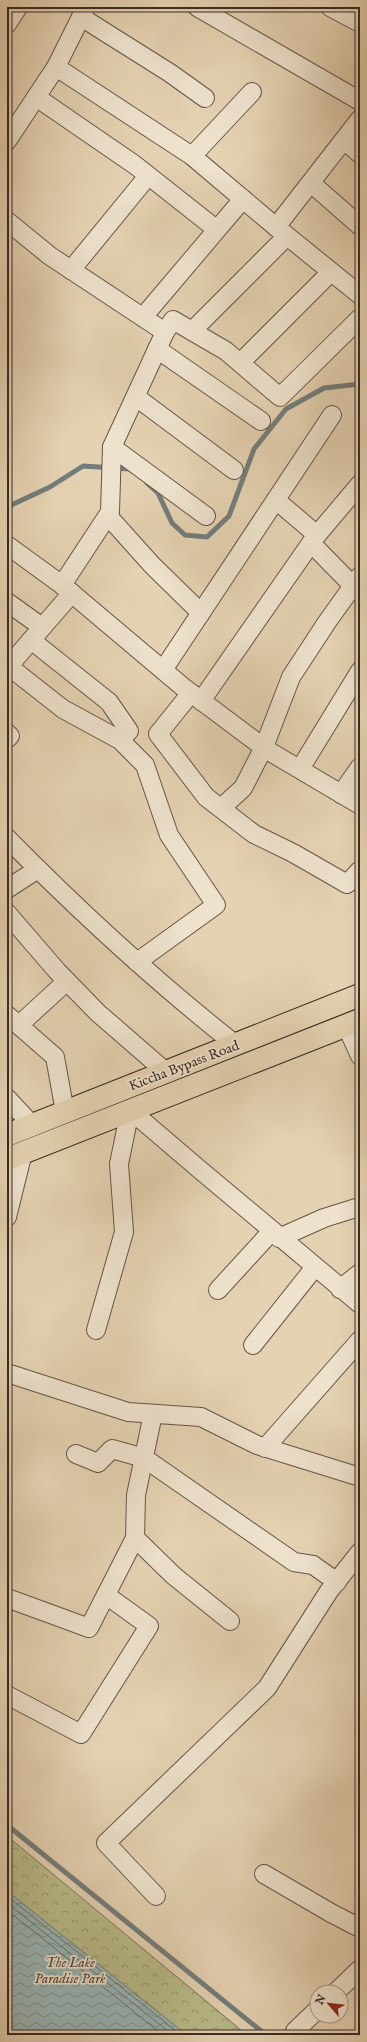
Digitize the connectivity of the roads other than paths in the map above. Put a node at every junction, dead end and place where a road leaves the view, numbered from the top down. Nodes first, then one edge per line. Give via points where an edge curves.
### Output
1 (18, 7) edge
2 (197, 7) edge
3 (330, 7) edge
4 (83, 12) edge
5 (360, 23) edge
6 (7, 24) edge
7 (56, 67) junction
8 (252, 92) dead end
9 (36, 97) junction
10 (206, 98) dead end
11 (360, 101) edge
12 (360, 119) edge
13 (344, 140) junction
14 (7, 141) edge
15 (360, 154) edge
16 (192, 156) junction
17 (148, 176) junction
18 (311, 183) junction
19 (243, 199) junction
20 (7, 221) edge
21 (360, 226) edge
22 (216, 229) junction
23 (282, 232) junction
24 (71, 270) junction
25 (331, 272) junction
26 (358, 291) edge
27 (143, 317) junction
28 (360, 318) edge
29 (192, 331) junction
30 (165, 332) junction
31 (157, 349) junction
32 (240, 363) junction
33 (136, 396) junction
34 (332, 415) dead end
35 (260, 421) dead end
36 (112, 452) junction
37 (234, 470) dead end
38 (360, 484) edge
39 (276, 500) junction
40 (108, 516) junction
41 (206, 516) dead end
42 (314, 539) junction
43 (7, 544) edge
44 (357, 585) edge
45 (67, 589) junction
46 (7, 602) edge
47 (201, 613) junction
48 (36, 634) junction
49 (8, 666) edge
50 (163, 670) junction
51 (360, 671) edge
52 (196, 697) junction
53 (7, 733) edge
54 (7, 739) edge
55 (120, 740) junction
56 (264, 748) junction
57 (360, 767) edge
58 (300, 769) junction
59 (341, 794) junction
60 (360, 805) edge
61 (221, 808) junction
62 (7, 838) edge
63 (38, 869) junction
64 (360, 870) edge
65 (7, 889) edge
66 (7, 913) edge
67 (137, 962) junction
68 (68, 981) junction
69 (360, 995) edge
70 (13, 1020) edge
71 (353, 1022) edge
72 (236, 1045) junction
73 (360, 1056) edge
74 (242, 1066) junction
75 (166, 1072) junction
76 (123, 1089) junction
77 (7, 1098) edge
78 (130, 1110) junction
79 (66, 1112) junction
80 (32, 1125) junction
81 (7, 1136) edge
82 (15, 1155) edge
83 (359, 1207) edge
84 (7, 1217) edge
85 (276, 1234) junction
86 (315, 1267) junction
87 (360, 1273) edge
88 (340, 1289) junction
89 (218, 1290) dead end
90 (360, 1304) edge
91 (96, 1330) dead end
92 (360, 1340) edge
93 (253, 1345) dead end
94 (7, 1373) edge
95 (153, 1414) junction
96 (265, 1448) junction
97 (76, 1454) dead end
98 (144, 1458) junction
99 (360, 1477) edge
100 (135, 1538) junction
101 (360, 1552) edge
102 (337, 1582) junction
103 (106, 1595) junction
104 (7, 1598) edge
105 (230, 1621) dead end
106 (7, 1695) edge
107 (264, 1874) dead end
108 (156, 1896) dead end
109 (360, 1928) edge
110 (360, 1970) edge
111 (345, 1984) edge
112 (309, 2018) edge
113 (295, 2031) dead end

1 - 6 street
2 - 11 street
3 - 5 street
4 - 7 street
4 - 10 street
7 - 9 street
7 - 16 street
8 - 16 street
9 - 14 street
9 - 17 street
12 - 13 street
13 - 15 street
13 - 18 street
16 - 19 street
17 - 22 street
17 - 24 street
18 - 21 street
18 - 23 street
19 - 22 street
19 - 23 street
20 - 24 street
22 - 27 street
23 - 25 street
23 - 29 street
24 - 27 street
25 - 26 street
25 - 32 street
27 - 30 street
28 - 32 street via 280,397
29 - 30 street via 173,320
29 - 32 street via 226,351
30 - 31 street
31 - 33 street
31 - 35 street
33 - 36 street
33 - 37 street
34 - 39 street
36 - 40 street
36 - 41 street
38 - 42 street
39 - 42 street
39 - 47 street
40 - 45 street
40 - 47 street via 152,565
42 - 44 street
42 - 52 street
43 - 45 street
44 - 56 street via 292,677
45 - 48 street
45 - 50 street
46 - 48 street
47 - 50 street
48 - 49 street
48 - 55 street via 109,702 129,731
49 - 55 street via 64,709
50 - 52 street
51 - 58 street
52 - 56 street
52 - 61 street via 158,734 206,797
53 - 54 street via 10,736
55 - 67 street via 145,765 169,835 216,905
56 - 58 street
56 - 61 street via 243,788
57 - 59 street
58 - 59 street
59 - 60 street
61 - 64 street via 254,834 347,884
62 - 63 street
63 - 65 street
63 - 67 street
66 - 68 street
67 - 72 street via 178,1000
68 - 70 street
68 - 75 street via 98,1013
69 - 72 main road, Kiccha Bypass Road
70 - 79 street via 55,1057
71 - 73 street
71 - 74 main road
72 - 74 main road
72 - 75 main road, Kiccha Bypass Road
74 - 78 main road
75 - 76 main road, Kiccha Bypass Road
76 - 78 main road
76 - 79 main road, Kiccha Bypass Road
77 - 80 street
78 - 82 main road
78 - 85 street
78 - 91 street via 119,1164 124,1232
79 - 80 main road, Kiccha Bypass Road
80 - 81 main road, Kiccha Bypass Road
82 - 84 street
83 - 85 street
85 - 86 street
85 - 89 street
86 - 88 street
86 - 93 street
87 - 88 street
88 - 90 street
92 - 96 street
94 - 95 street via 128,1412
95 - 96 street via 201,1417
95 - 98 street
96 - 99 street
97 - 98 street via 98,1463 112,1449
98 - 100 street via 136,1495
98 - 102 street via 294,1562 313,1565
100 - 103 street
100 - 105 street via 174,1576
101 - 102 street
102 - 108 street via 268,1688 106,1843
103 - 104 street via 89,1628
103 - 106 street via 149,1626 81,1734
107 - 109 street
110 - 111 street
112 - 113 street

